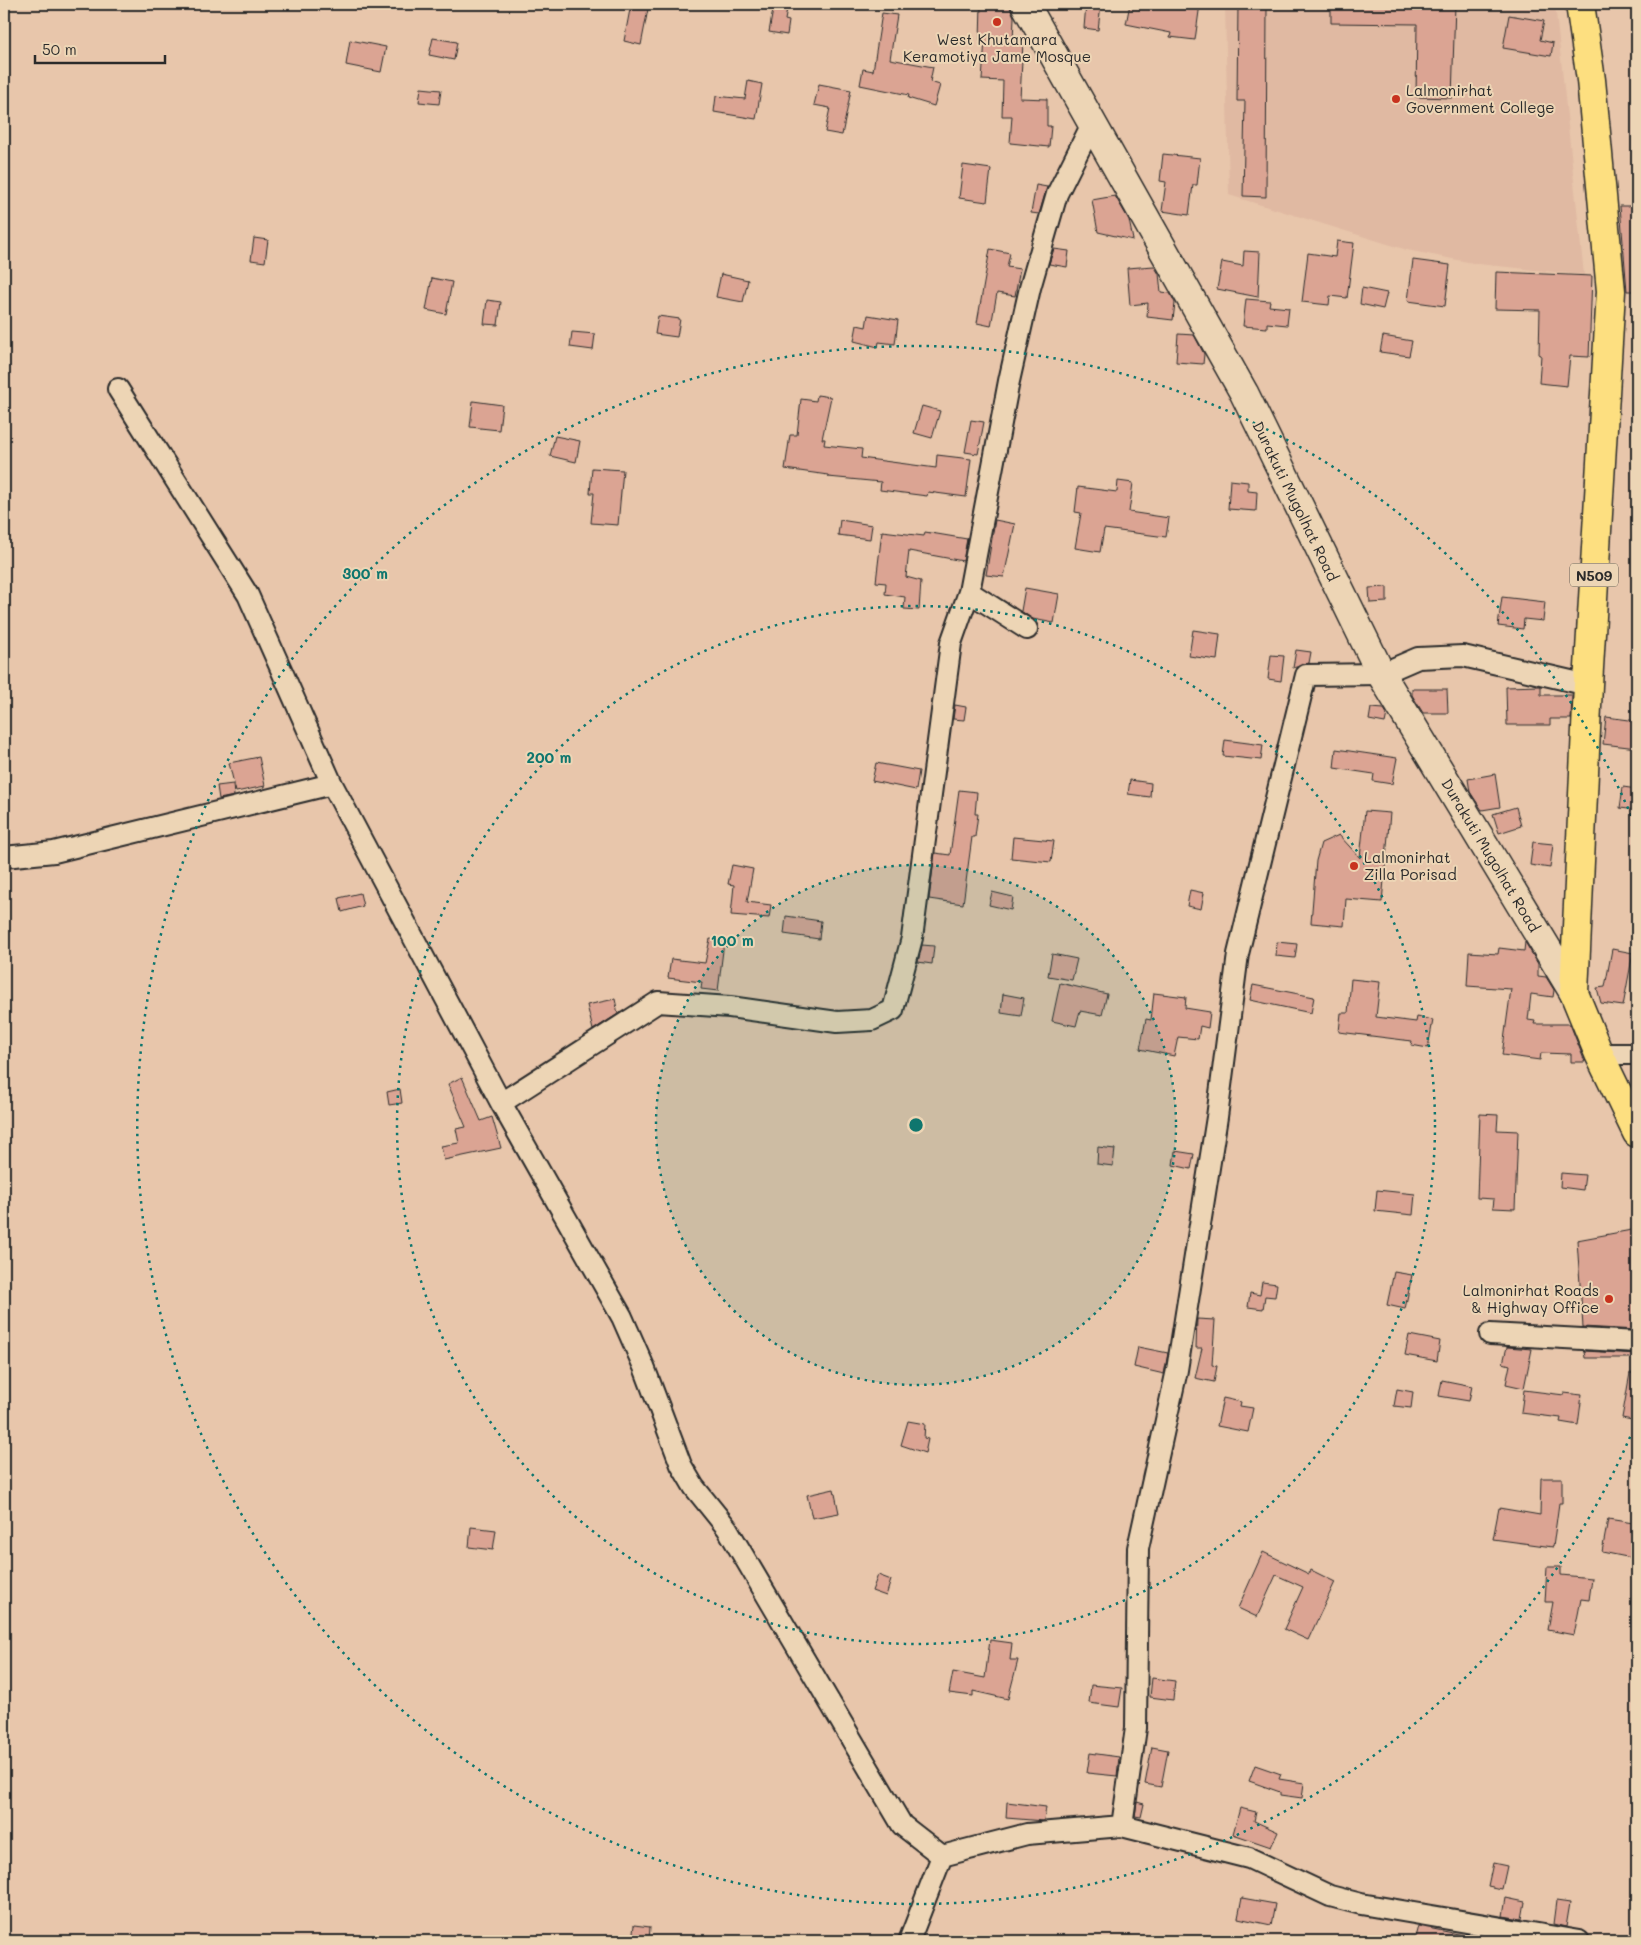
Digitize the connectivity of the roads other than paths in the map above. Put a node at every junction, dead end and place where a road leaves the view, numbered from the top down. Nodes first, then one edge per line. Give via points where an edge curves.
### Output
1 (1025, 4) edge
2 (1580, 4) edge
3 (1092, 124) junction
4 (118, 389) dead end
5 (969, 592) junction
6 (1027, 629) dead end
7 (1381, 674) junction
8 (1588, 685) junction
9 (332, 784) junction
10 (4, 857) edge
11 (1574, 993) junction
12 (1599, 1054) junction
13 (1637, 1054) edge
14 (501, 1103) junction
15 (1637, 1133) edge
16 (1490, 1334) dead end
17 (1637, 1342) edge
18 (1122, 1826) junction
19 (942, 1856) junction
20 (909, 1941) edge
21 (1579, 1941) edge

1 - 3 main road, Durakuti Mugolhat Road
2 - 8 highway, N509 via 1591,80 1611,291
3 - 5 street via 1056,194 1030,288
3 - 7 main road, Durakuti Mugolhat Road via 1244,393
4 - 9 street via 248,596
5 - 6 street
5 - 14 street via 951,643 912,938 893,1010 872,1020 838,1022 730,1007 658,1002
7 - 8 street via 1418,658 1463,656
7 - 11 main road, Durakuti Mugolhat Road
7 - 18 street via 1306,675 1238,954 1217,1117 1177,1370 1138,1548 1136,1728
8 - 11 highway, N509
9 - 10 street via 54,852
9 - 14 street
11 - 12 highway, N509
12 - 13 street
12 - 15 highway, N509
14 - 19 street via 622,1317 689,1480 727,1528 902,1825
16 - 17 street
18 - 19 street via 1027,1834
18 - 21 street via 1249,1858 1330,1896 1361,1904
19 - 20 street

